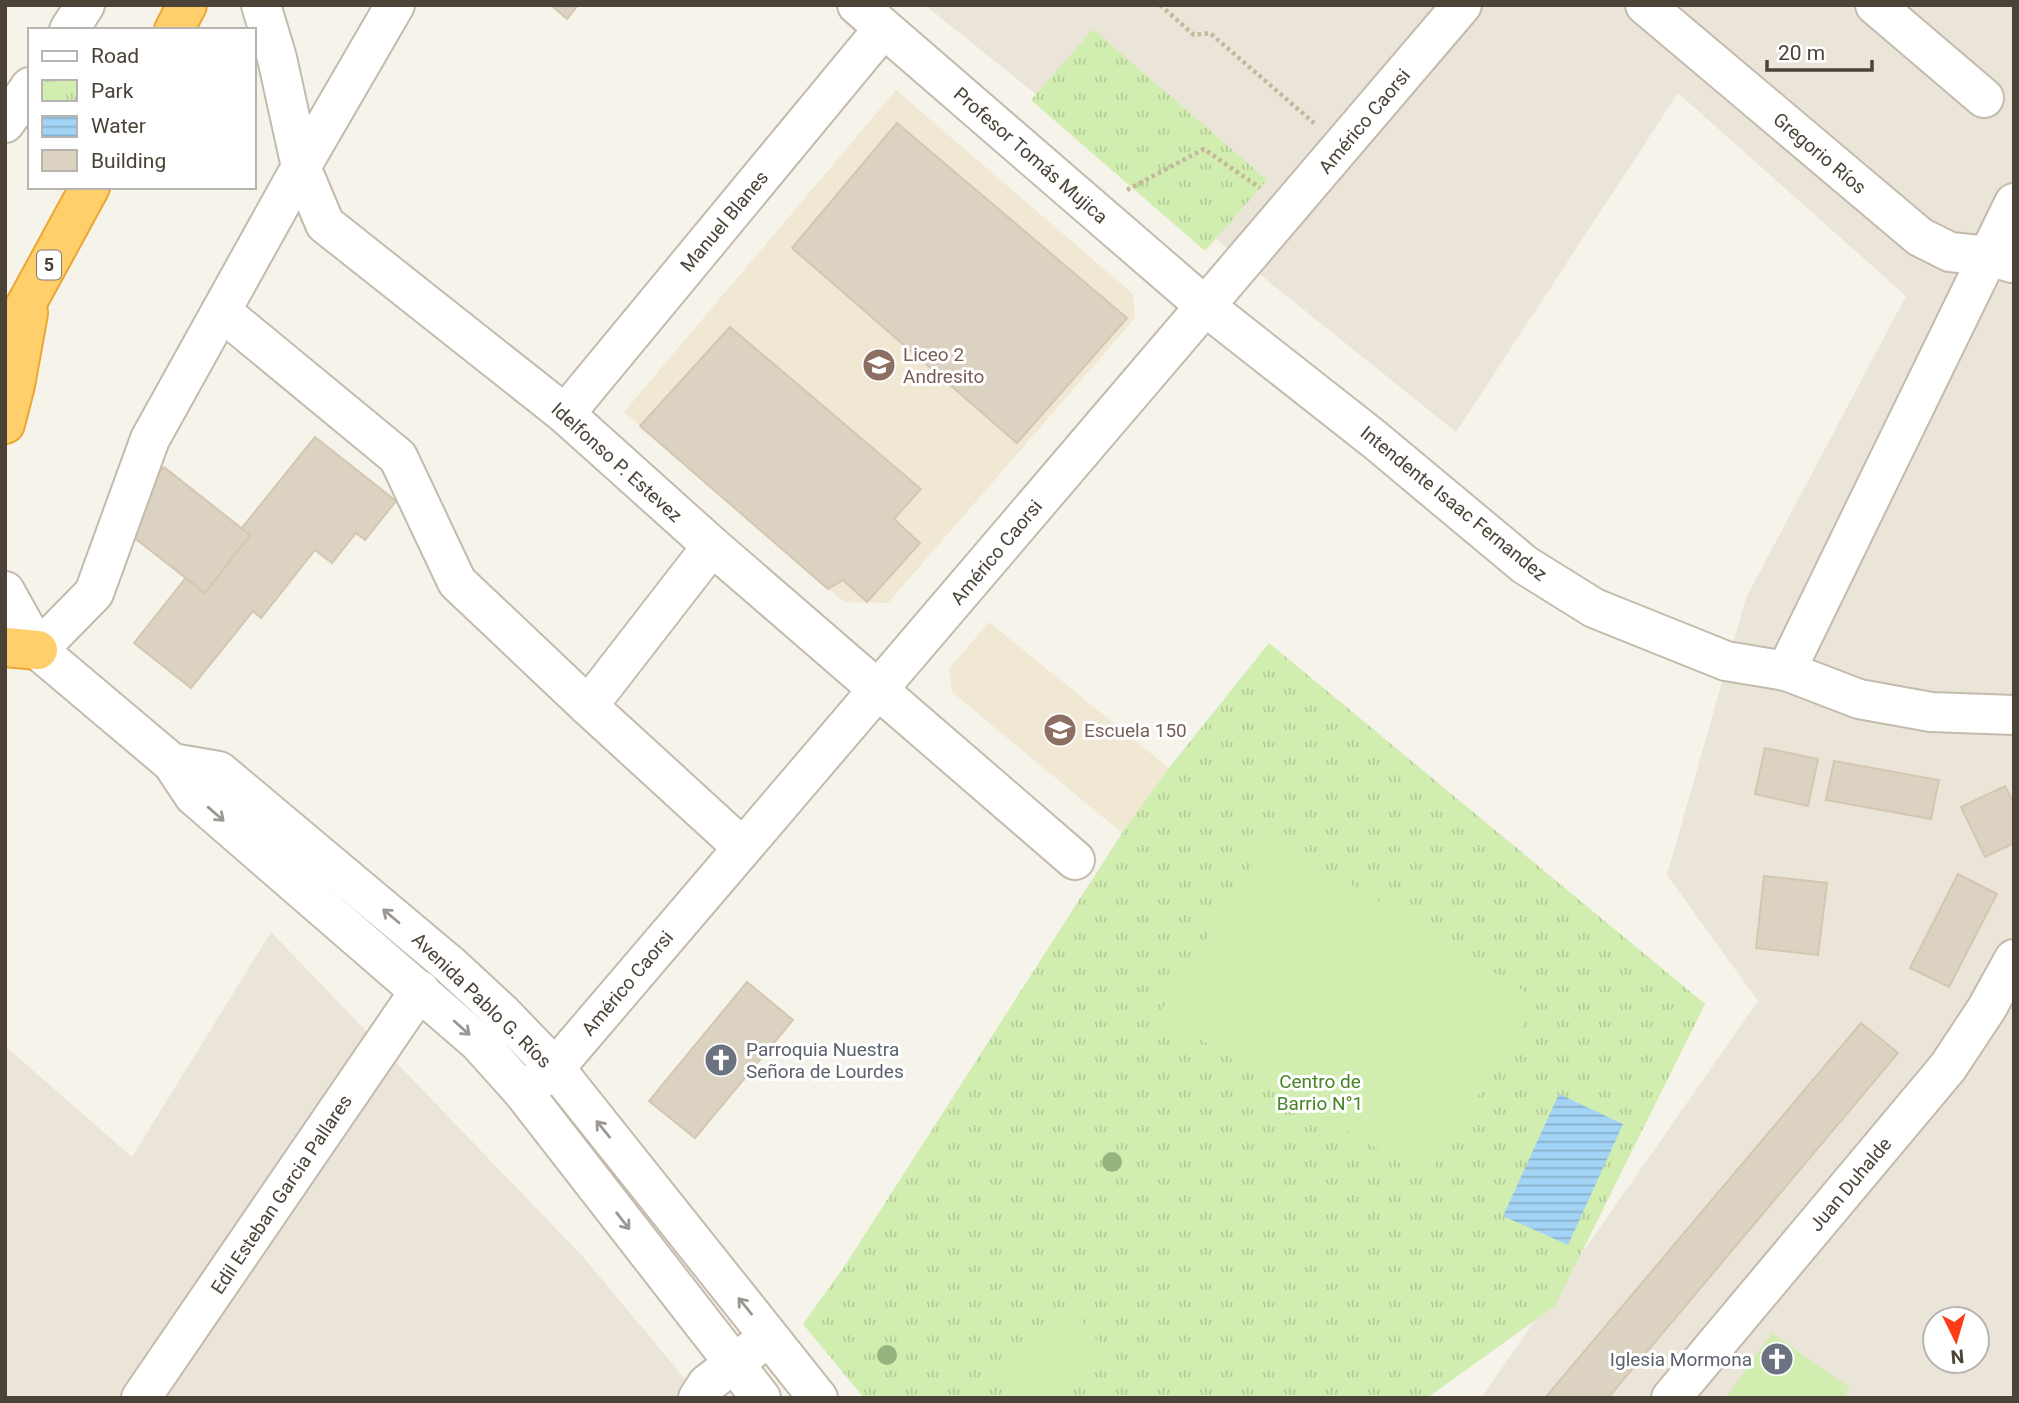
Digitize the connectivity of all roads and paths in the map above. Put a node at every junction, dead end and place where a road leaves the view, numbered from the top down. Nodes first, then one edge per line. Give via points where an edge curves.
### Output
1 (85, 5) edge
2 (187, 5) edge
3 (261, 5) edge
4 (395, 5) edge
5 (1160, 5) edge
6 (1462, 5) edge
7 (1645, 5) edge
8 (1875, 5) edge
9 (870, 17) edge
10 (70, 28) edge
11 (175, 28) edge
12 (28, 90) edge
13 (1984, 98) dead end
14 (5, 124) edge
15 (1342, 146) junction
16 (301, 167) junction
17 (89, 189) edge
18 (2014, 203) edge
19 (1094, 208) junction
20 (1289, 208) junction
21 (2001, 260) edge
22 (1205, 306) junction
23 (18, 309) edge
24 (221, 311) junction
25 (5, 343) edge
26 (565, 414) junction
27 (5, 424) edge
28 (712, 546) junction
29 (5, 591) edge
30 (16, 645) edge
31 (1786, 671) junction
32 (878, 691) junction
33 (587, 706) junction
34 (2014, 715) edge
35 (172, 763) junction
36 (742, 847) junction
37 (1075, 860) dead end
38 (2014, 959) edge
39 (420, 990) junction
40 (555, 1069) junction
41 (523, 1092) junction
42 (769, 1336) junction
43 (733, 1364) junction
44 (141, 1398) edge
45 (698, 1398) edge
46 (761, 1398) edge
47 (818, 1398) edge
48 (1671, 1398) edge

1 - 10 street
2 - 11 highway
3 - 16 street, Idelfonso P. Estevez
4 - 16 street
5 - 15 path via 1194,35 1210,33
6 - 15 street, Américo Caorsi
7 - 21 street, Gregorio Ríos via 1920,237 1950,252
8 - 13 street
9 - 19 street, Profesor Tomás Mujica
9 - 26 street, Manuel Blanes
12 - 14 street
15 - 20 street, Américo Caorsi
16 - 24 street
16 - 26 street, Idelfonso P. Estevez via 325,224
17 - 23 highway, 5
18 - 21 street
19 - 20 path via 1204,149
19 - 22 street, Profesor Tomás Mujica
20 - 22 street, Américo Caorsi
21 - 31 street
22 - 31 street, Intendente Isaac Fernandez via 1525,565 1594,608 1726,661
22 - 32 street, Américo Caorsi
23 - 25 highway, 5
23 - 27 highway via 15,385
24 - 30 street via 150,439 94,593
24 - 33 street via 398,457 457,582
26 - 28 street, Idelfonso P. Estevez
28 - 32 street, Idelfonso P. Estevez
28 - 33 street
29 - 30 street, Avenida Pablo G. Ríos
30 - 35 street, Avenida Pablo G. Ríos
31 - 34 street, Intendente Isaac Fernandez via 1859,699 1931,712
32 - 36 street, Américo Caorsi
32 - 37 street, Idelfonso P. Estevez
33 - 36 street
35 -> 39 street, Avenida Pablo G. Ríos via 194,796
40 -> 35 street, Avenida Pablo G. Ríos via 449,964 219,771
36 - 40 street, Américo Caorsi
38 - 48 street, Juan Duhalde via 1948,1066
39 -> 41 street, Avenida Pablo G. Ríos via 480,1044
39 - 44 street, Edil Esteban Garcia Pallares
40 - 41 street, Américo Caorsi
42 -> 40 street, Avenida Pablo G. Ríos
41 -> 43 street, Avenida Pablo G. Ríos
42 - 43 street
42 - 47 street, Avenida Pablo G. Ríos
43 - 45 street via 707,1384
43 - 46 street, Avenida Pablo G. Ríos

